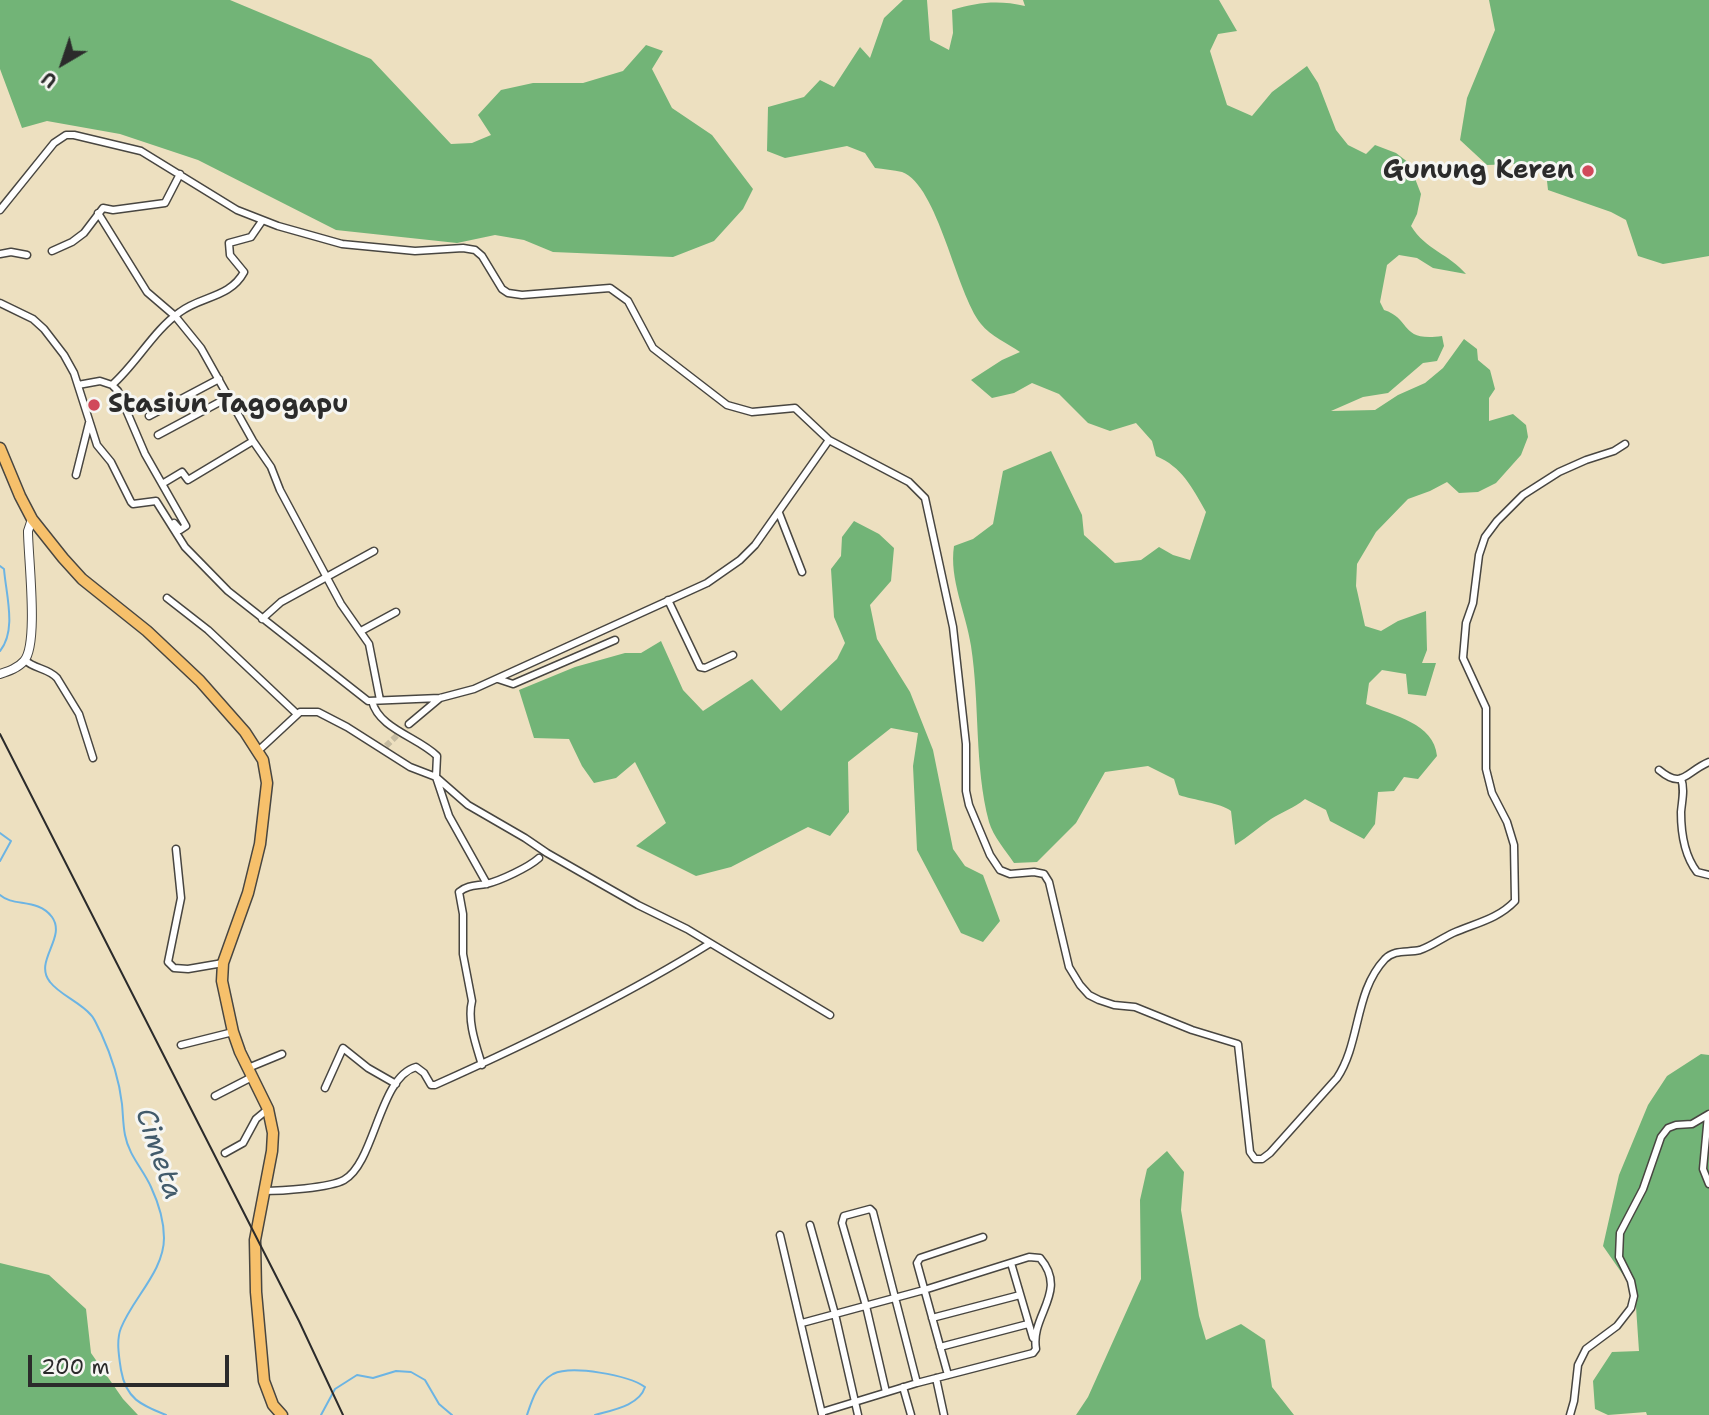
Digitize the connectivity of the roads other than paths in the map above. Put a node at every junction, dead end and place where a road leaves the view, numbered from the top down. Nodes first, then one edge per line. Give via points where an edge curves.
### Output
1 (180, 174) junction
2 (0, 210) edge
3 (98, 213) junction
4 (262, 221) junction
5 (52, 251) dead end
6 (0, 254) edge
7 (27, 255) dead end
8 (0, 303) edge
9 (175, 316) junction
10 (219, 379) junction
11 (78, 385) junction
12 (112, 385) junction
13 (229, 397) junction
14 (149, 416) dead end
15 (89, 421) junction
16 (158, 435) dead end
17 (829, 440) junction
18 (253, 441) junction
19 (1625, 444) dead end
20 (0, 448) edge
21 (76, 475) dead end
22 (162, 484) junction
23 (164, 512) junction
24 (779, 513) junction
25 (33, 519) junction
26 (374, 551) dead end
27 (802, 572) dead end
28 (327, 575) junction
29 (167, 598) dead end
30 (668, 600) junction
31 (396, 612) dead end
32 (262, 619) junction
33 (361, 631) junction
34 (615, 640) dead end
35 (733, 655) dead end
36 (25, 660) junction
37 (0, 674) edge
38 (498, 679) junction
39 (440, 698) junction
40 (380, 700) junction
41 (372, 701) junction
42 (297, 714) junction
43 (409, 724) tunnel mouth
44 (258, 751) junction
45 (93, 758) dead end
46 (1709, 762) edge
47 (1659, 770) dead end
48 (436, 777) junction
49 (1681, 778) junction
50 (176, 849) dead end
51 (539, 858) dead end
52 (1709, 874) edge
53 (487, 884) junction
54 (709, 944) junction
55 (223, 963) junction
56 (830, 1015) dead end
57 (233, 1032) junction
58 (181, 1045) dead end
59 (282, 1054) dead end
60 (482, 1065) junction
61 (250, 1072) junction
62 (396, 1084) junction
63 (325, 1088) dead end
64 (215, 1096) dead end
65 (268, 1110) junction
66 (1709, 1114) edge
67 (225, 1153) dead end
68 (1709, 1184) edge
69 (263, 1191) junction
70 (810, 1225) dead end
71 (780, 1235) dead end
72 (984, 1237) dead end
73 (1011, 1263) junction
74 (924, 1290) junction
75 (1020, 1295) junction
76 (895, 1298) junction
77 (866, 1306) junction
78 (835, 1314) junction
79 (932, 1318) junction
80 (802, 1323) junction
81 (1028, 1324) junction
82 (1034, 1340) junction
83 (940, 1347) junction
84 (948, 1375) junction
85 (936, 1378) junction
86 (917, 1383) junction
87 (903, 1387) junction
88 (886, 1392) junction
89 (854, 1402) junction
90 (822, 1413) edge
91 (282, 1415) edge
92 (858, 1415) edge
93 (911, 1415) edge
94 (944, 1415) edge
95 (1570, 1415) edge

1 - 2 street via 141,151 66,135 54,143
1 - 3 street via 164,204 103,208
1 - 4 street
3 - 5 street via 77,239
3 - 9 street via 147,292
4 - 9 street via 251,237 229,243 230,255 244,272 241,278 228,290
4 - 17 street via 342,244 415,251 475,250 502,289 515,295 610,288 628,302 653,348 727,405 752,412 795,408
6 - 7 street
8 - 11 street via 44,328
9 - 10 street
9 - 12 street
10 - 13 street
10 - 14 street
11 - 12 street
11 - 15 street
12 - 22 street
13 - 16 street
13 - 18 street
15 - 21 street
15 - 23 street via 97,445 131,502 154,500
17 - 19 street via 909,482 925,498 954,627 966,791 990,855 1000,870 1010,874 1044,874 1069,967 1089,995 1238,1044 1250,1152 1255,1159 1270,1153 1337,1078 1346,1064 1365,991 1382,962 1395,952 1423,948 1492,918 1515,901 1514,845 1486,769 1486,708 1462,658 1479,555 1497,520 1523,495 1559,472
17 - 24 street
18 - 22 street via 188,480 182,472
18 - 28 street
20 - 25 highway
22 - 23 street via 186,528 180,530
23 - 32 street via 186,547
24 - 27 street
24 - 30 street via 740,560 707,583
25 - 36 street via 28,538 30,641
25 - 44 highway via 82,579 200,681
26 - 28 street
28 - 32 street
28 - 33 street
29 - 42 street via 208,629
30 - 35 street via 701,667
30 - 38 street
31 - 33 street
32 - 41 street
33 - 40 street via 372,651
34 - 38 street via 513,684
36 - 37 street
36 - 45 street via 57,678 79,714
38 - 39 street
39 - 40 street
39 - 43 street
40 - 41 street
41 - 48 street via 390,725 436,754
42 - 44 street
42 - 48 street via 318,712 410,767
44 - 55 highway via 267,783 260,844
46 - 49 street
47 - 49 street via 1671,780
48 - 53 street via 450,816
48 - 54 street via 468,805
49 - 52 street via 1683,842 1697,872
50 - 55 street via 181,898 168,962 188,970
51 - 53 street
53 - 60 street via 459,892 474,1037
54 - 56 street
54 - 60 street via 649,981
55 - 57 highway via 223,990
57 - 58 street
57 - 61 highway
59 - 61 street
60 - 62 street via 433,1086 414,1067
61 - 64 street
61 - 65 highway
62 - 63 street via 343,1048
62 - 69 street via 349,1177 337,1183
65 - 67 street via 256,1119 243,1143
65 - 69 highway via 272,1142
66 - 68 street via 1703,1169
66 - 95 street via 1692,1124 1668,1128 1661,1138 1643,1189 1620,1233 1619,1257 1634,1296 1631,1308 1617,1326 1586,1349 1578,1365
69 - 91 highway via 255,1259 261,1358 269,1396
70 - 78 street
71 - 80 street
72 - 74 street via 920,1258 917,1263
73 - 74 street
73 - 75 street
73 - 82 street via 1034,1256 1048,1273 1051,1296
74 - 76 street
74 - 79 street
75 - 79 street
75 - 81 street
76 - 77 street
76 - 77 street via 873,1212 844,1216 842,1223
76 - 86 street
77 - 78 street
77 - 88 street
78 - 80 street
78 - 89 street
79 - 83 street
80 - 90 street
81 - 82 street
81 - 83 street
82 - 84 street via 1032,1353
83 - 84 street
84 - 85 street
85 - 86 street
85 - 94 street
86 - 87 street
87 - 88 street
87 - 93 street
88 - 89 street
89 - 90 street
89 - 92 street

